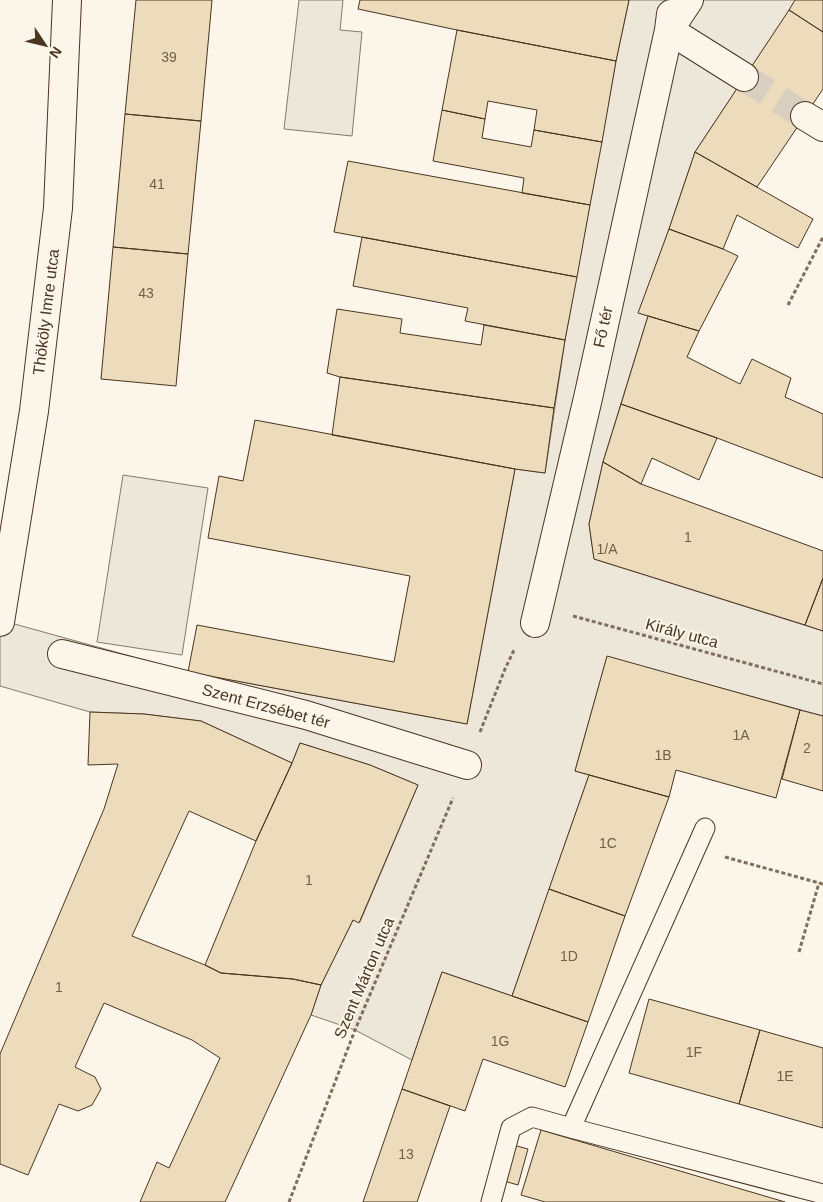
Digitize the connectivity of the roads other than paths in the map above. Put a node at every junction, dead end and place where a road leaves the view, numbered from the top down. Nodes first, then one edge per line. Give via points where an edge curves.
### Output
1 (67, 0) edge
2 (672, 0) edge
3 (689, 0) edge
4 (669, 30) junction
5 (744, 77) tunnel mouth
6 (0, 622) edge
7 (535, 623) road end
8 (62, 654) dead end
9 (467, 765) road end
10 (705, 828) dead end
11 (571, 1128) junction
12 (823, 1194) edge
13 (491, 1202) edge

1 - 6 street, Thököly Imre utca via 58,208 34,411
2 - 4 street, Fő tér
3 - 4 street, Fő tér
4 - 5 street
4 - 7 street, Fő tér
8 - 9 street, Szent Erzsébet tér via 306,715
10 - 11 lane
11 - 12 lane
11 - 13 lane via 532,1116 511,1128

